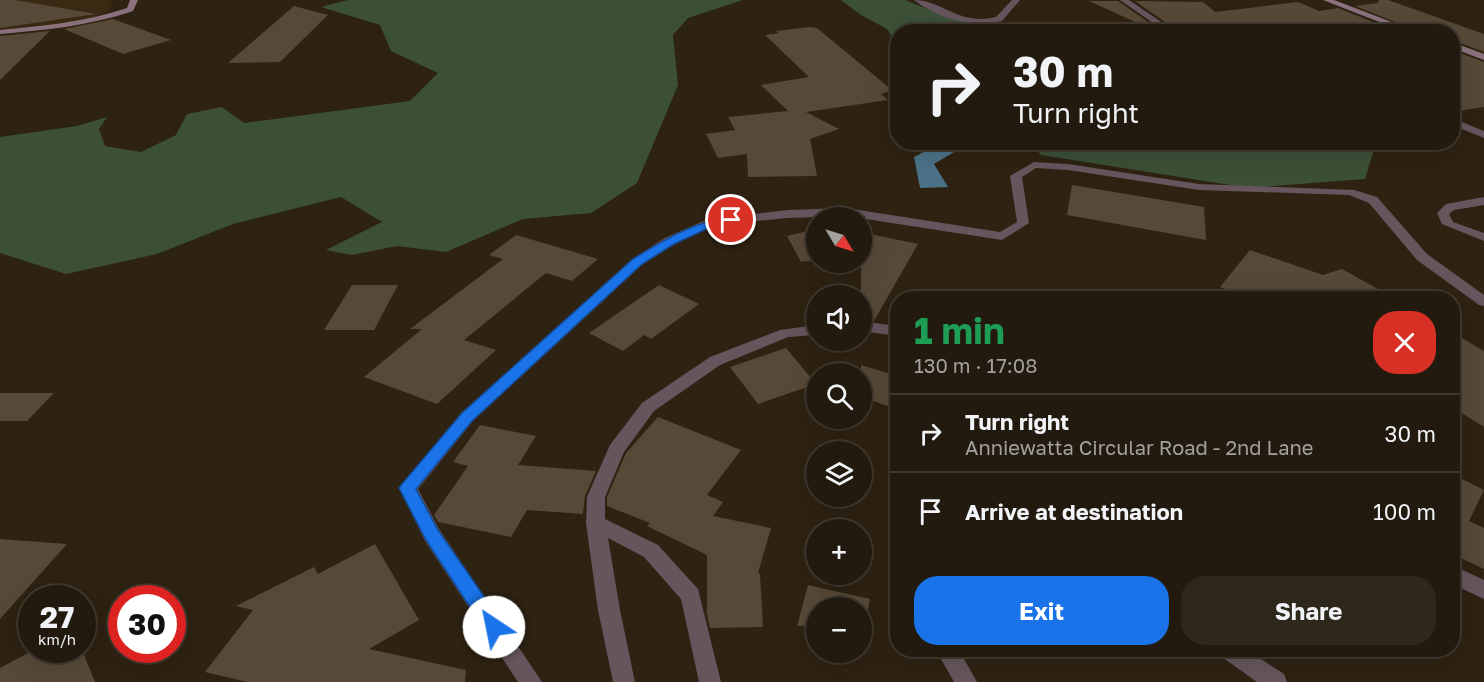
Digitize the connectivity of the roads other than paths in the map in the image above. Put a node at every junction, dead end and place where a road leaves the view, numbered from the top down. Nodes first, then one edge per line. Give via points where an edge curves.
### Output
1 (134, 0) edge
2 (918, 0) edge
3 (1016, 0) edge
4 (1124, 0) edge
5 (1327, 0) edge
6 (1160, 24) edge
7 (1392, 24) edge
8 (0, 32) edge
9 (1460, 48) edge
10 (1484, 58) edge
11 (1460, 124) edge
12 (1484, 135) edge
13 (1484, 201) edge
14 (1484, 238) edge
15 (1484, 302) edge
16 (872, 328) edge
17 (890, 330) edge
18 (806, 331) edge
19 (596, 523) junction
20 (1460, 578) edge
21 (1484, 590) edge
22 (950, 657) edge
23 (1240, 657) edge
24 (531, 682) edge
25 (624, 682) edge
26 (710, 682) edge
27 (966, 682) edge
28 (1276, 682) edge

1 - 8 street via 130,9 101,20
2 - 3 street via 961,19 992,21 999,19
4 - 6 street
5 - 7 street
9 - 10 street
11 - 12 street
13 - 14 street via 1450,207 1443,213 1448,224
15 - 24 street via 1422,257 1373,200 1350,192 1199,187 1034,165 1016,176 1023,223 1002,236 846,212 712,222 670,241 638,262 467,417 408,488 432,535
16 - 17 street
18 - 19 street via 784,333 715,361 648,407 616,450 596,497
19 - 25 street
19 - 26 street via 651,551 691,595
20 - 21 street
22 - 27 street
23 - 28 street

